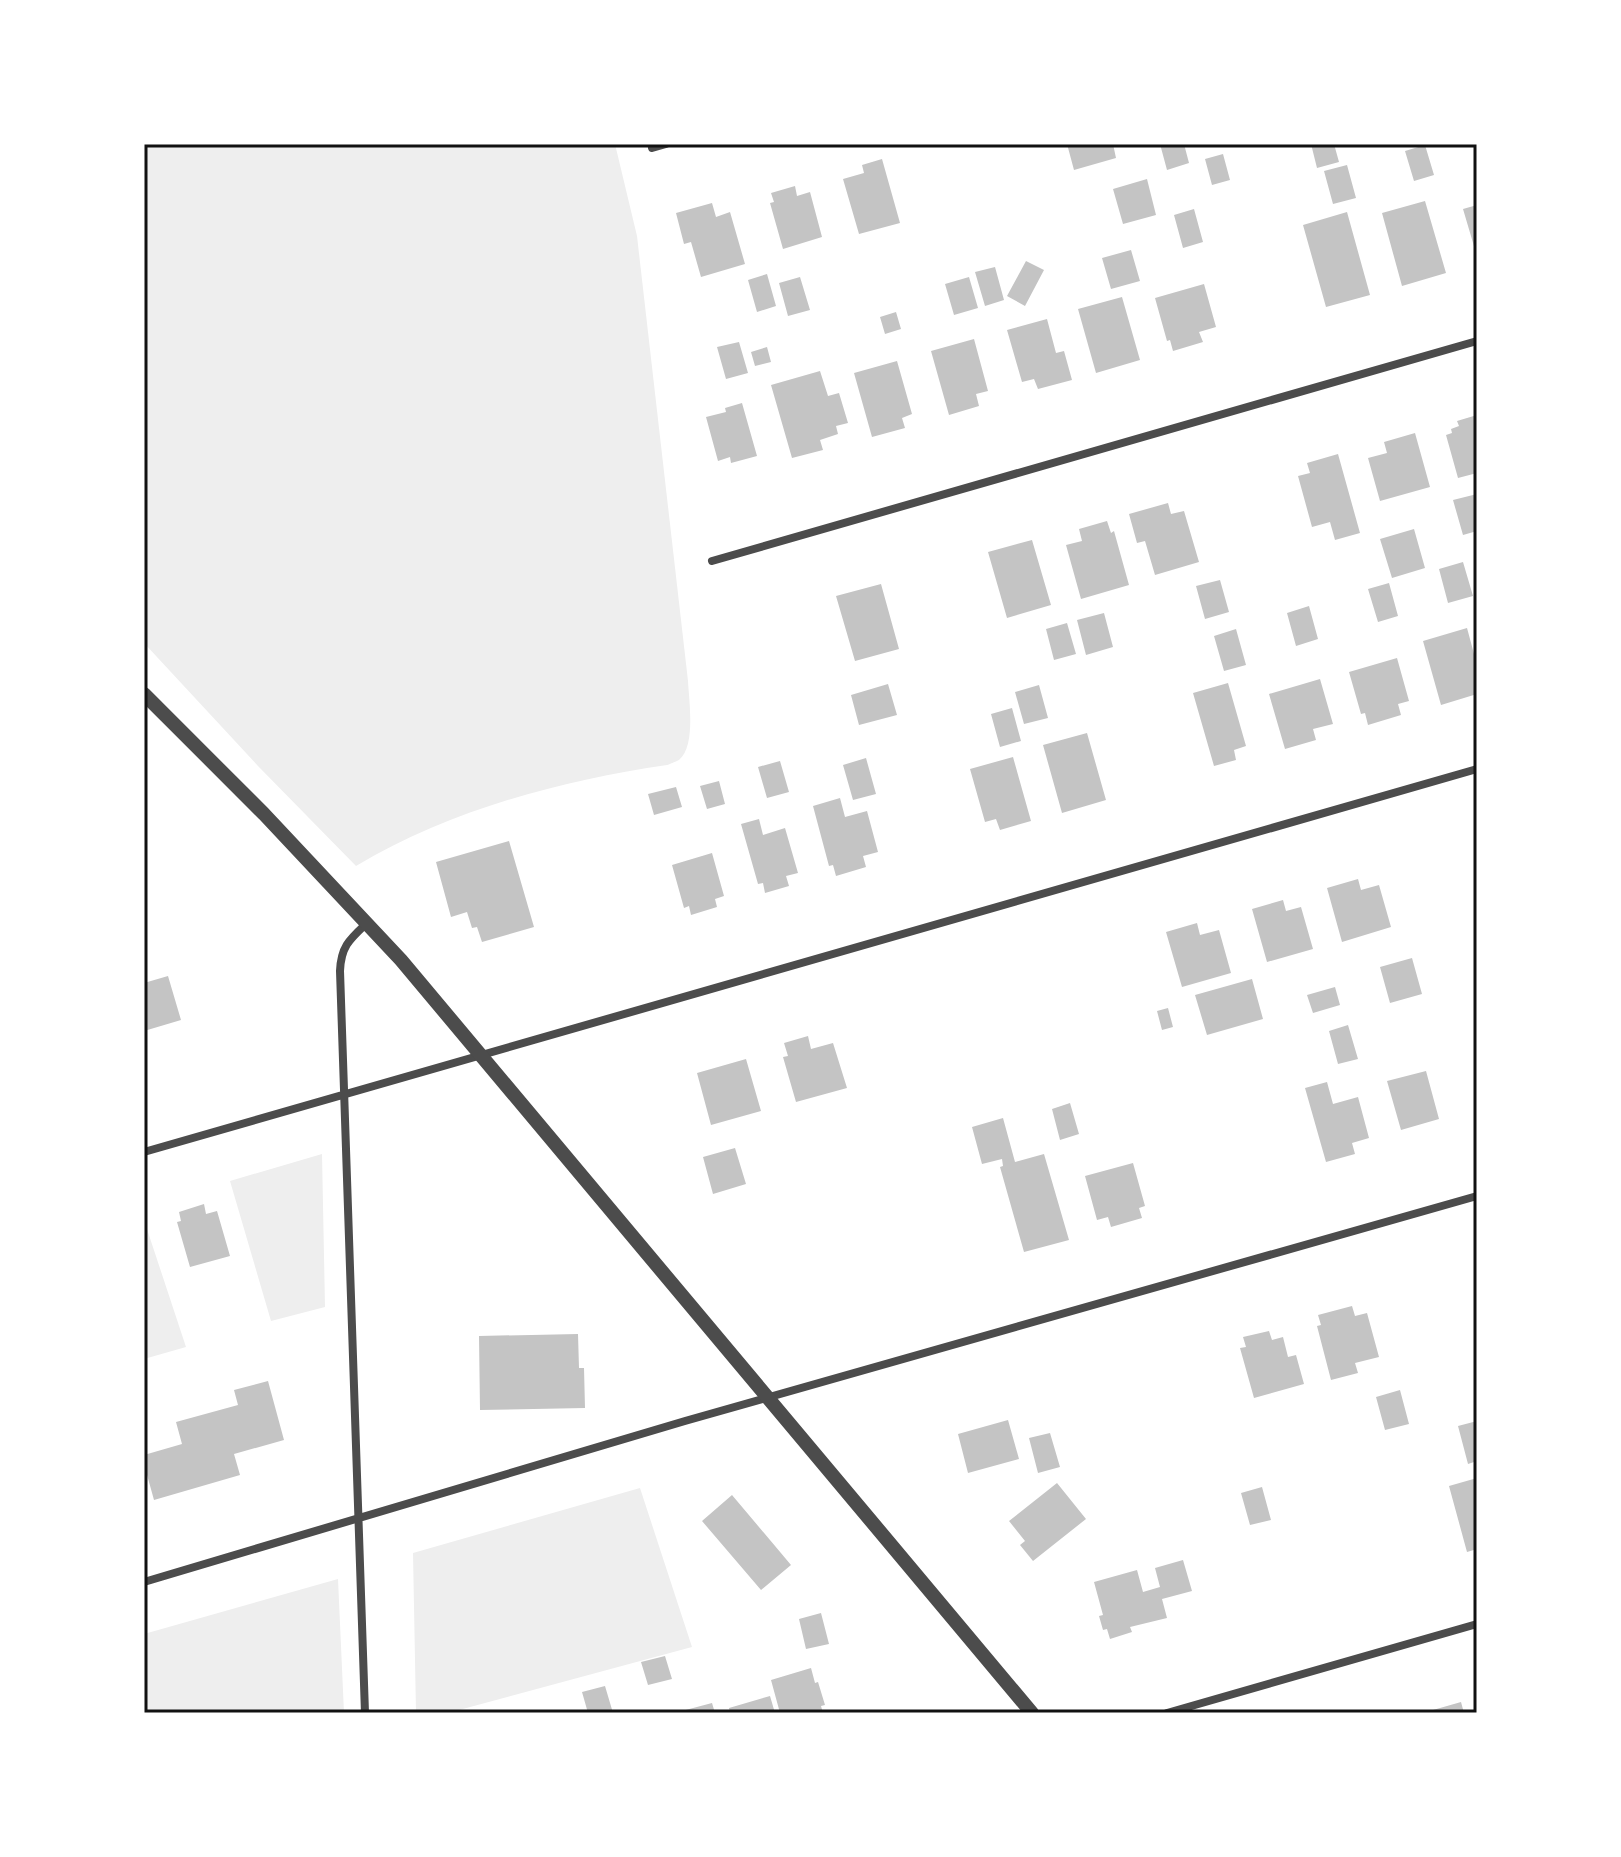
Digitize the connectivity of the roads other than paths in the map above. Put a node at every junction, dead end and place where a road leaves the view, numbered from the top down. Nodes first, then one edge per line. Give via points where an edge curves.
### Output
1 (666, 144) edge
2 (652, 148) dead end
3 (1477, 341) edge
4 (712, 561) dead end
5 (144, 694) edge
6 (1477, 769) edge
7 (367, 923) junction
8 (480, 1055) junction
9 (343, 1094) junction
10 (144, 1152) edge
11 (1477, 1196) edge
12 (767, 1398) junction
13 (358, 1518) junction
14 (144, 1582) edge
15 (1477, 1624) edge
16 (365, 1713) edge
17 (1032, 1713) edge
18 (1167, 1713) edge

1 - 2 street
3 - 4 street
5 - 7 street
6 - 8 street
7 - 8 street
7 - 9 street via 348,941 340,959
8 - 9 street
8 - 12 street
9 - 10 street
9 - 13 street
11 - 12 street
12 - 13 street
12 - 17 street
13 - 14 street
13 - 16 street
15 - 18 street

